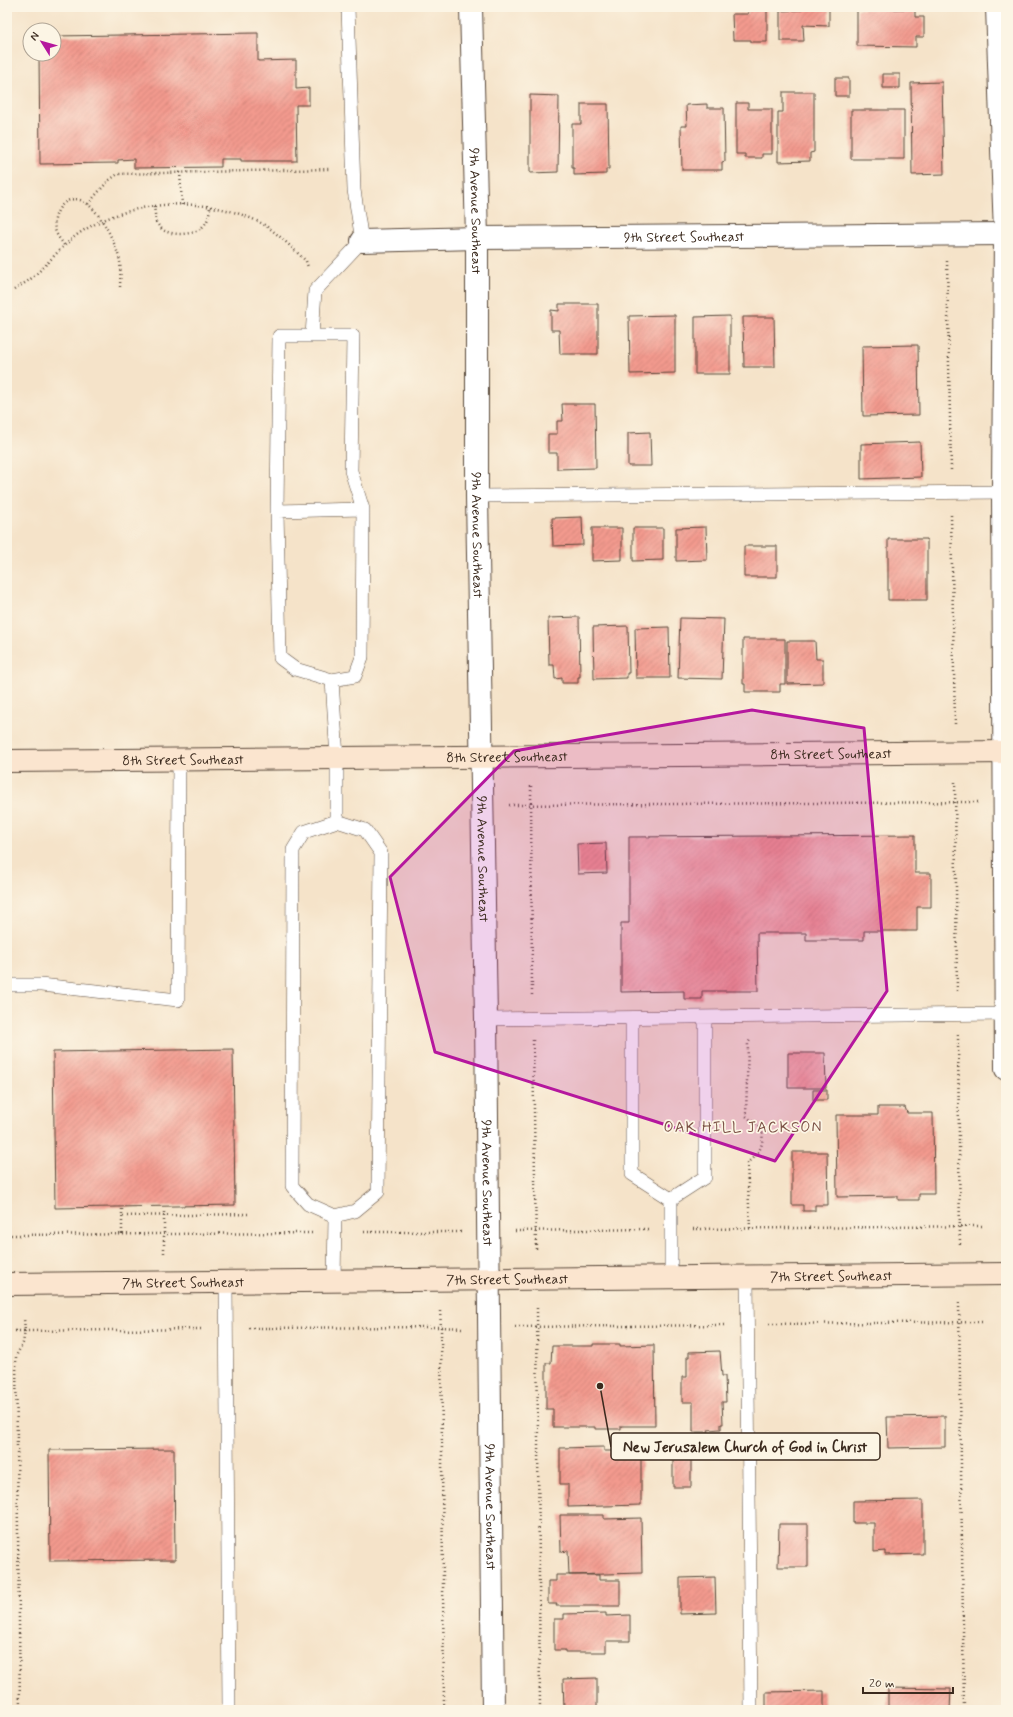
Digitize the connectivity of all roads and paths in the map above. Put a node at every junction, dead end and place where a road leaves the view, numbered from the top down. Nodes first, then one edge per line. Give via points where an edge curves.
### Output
1 (348, 7) edge
2 (471, 7) edge
3 (997, 7) edge
4 (353, 168) junction
5 (180, 172) junction
6 (88, 204) junction
7 (182, 205) junction
8 (154, 206) junction
9 (210, 207) junction
10 (102, 221) junction
11 (1006, 234) edge
12 (477, 238) junction
13 (362, 241) junction
14 (64, 245) junction
15 (14, 290) dead end
16 (120, 290) dead end
17 (315, 291) junction
18 (312, 336) junction
19 (1005, 492) edge
20 (477, 496) junction
21 (363, 509) junction
22 (277, 511) junction
23 (332, 680) junction
24 (1005, 752) edge
25 (481, 757) junction
26 (337, 758) junction
27 (179, 759) junction
28 (7, 761) edge
29 (980, 802) dead end
30 (507, 805) dead end
31 (338, 821) junction
32 (7, 985) edge
33 (1006, 1014) edge
34 (705, 1017) junction
35 (755, 1017) junction
36 (632, 1018) junction
37 (486, 1019) junction
38 (1006, 1069) edge
39 (671, 1199) junction
40 (122, 1209) dead end
41 (164, 1209) dead end
42 (250, 1214) dead end
43 (164, 1215) junction
44 (122, 1216) junction
45 (335, 1216) junction
46 (985, 1226) dead end
47 (750, 1228) junction
48 (671, 1229) junction
49 (509, 1231) dead end
50 (335, 1232) junction
51 (466, 1232) dead end
52 (122, 1234) junction
53 (164, 1234) junction
54 (11, 1235) dead end
55 (164, 1253) dead end
56 (1006, 1274) edge
57 (672, 1278) junction
58 (747, 1278) junction
59 (489, 1280) junction
60 (334, 1282) junction
61 (226, 1283) junction
62 (7, 1284) edge
63 (959, 1303) dead end
64 (537, 1308) dead end
65 (440, 1311) dead end
66 (24, 1318) dead end
67 (464, 1328) dead end
68 (15, 1331) dead end
69 (229, 1710) edge
70 (493, 1710) edge
71 (540, 1710) edge
72 (751, 1710) edge
73 (964, 1710) edge

1 - 4 lane
2 - 12 street, 9th Avenue Southeast
3 - 11 street
4 - 5 path
4 - 13 lane
5 - 6 path via 118,174 108,181
5 - 7 path
6 - 10 path
6 - 14 path via 79,199 66,202 58,210 54,220 55,231
7 - 8 path
7 - 9 path
8 - 9 path via 156,222 165,231 178,234 192,233 204,227 209,218
8 - 10 path via 135,209
9 - 17 path via 260,222 285,242 306,261
10 - 14 path
10 - 16 path via 120,262
11 - 12 street, 9th Street Southeast
11 - 19 street
12 - 13 street, 9th Street Southeast
12 - 20 street, 9th Avenue Southeast
13 - 17 lane
14 - 15 path via 34,277
17 - 18 lane
18 - 21 lane via 353,336 351,471
18 - 22 lane via 279,336
19 - 20 lane
19 - 24 street
20 - 25 street, 9th Avenue Southeast
21 - 22 lane
21 - 23 lane via 362,657 355,676
22 - 23 lane via 280,658 295,669
23 - 26 lane
24 - 25 main road, 8th Street Southeast
24 - 33 street
25 - 26 main road, 8th Street Southeast
25 - 37 street, 9th Avenue Southeast
26 - 27 main road, 8th Street Southeast
26 - 31 lane
27 - 28 main road, 8th Street Southeast
27 - 32 lane via 178,1000 41,985
29 - 30 path
31 - 45 lane via 365,830 381,853 381,861 378,1192 355,1211
31 - 45 lane via 304,832 292,850 292,1186 308,1204
33 - 35 lane
33 - 38 street
34 - 35 lane
34 - 36 lane
34 - 39 lane via 705,1178
35 - 47 path via 755,1033 748,1043 746,1116 762,1129 764,1142 758,1154 747,1163
36 - 37 lane
36 - 39 lane via 632,1174
37 - 59 street, 9th Avenue Southeast
39 - 48 lane
40 - 44 path
41 - 43 path
42 - 43 path
43 - 44 path
43 - 53 path
44 - 52 path
45 - 50 lane
46 - 47 path
47 - 48 path
48 - 49 path
48 - 57 lane
50 - 51 path
50 - 53 path
50 - 60 lane
52 - 53 path
52 - 54 path
53 - 55 path
56 - 58 main road, 7th Street Southeast
57 - 58 main road, 7th Street Southeast
57 - 59 main road, 7th Street Southeast
58 - 72 lane
59 - 60 main road, 7th Street Southeast
59 - 70 street, 9th Avenue Southeast
60 - 61 main road, 7th Street Southeast
61 - 62 main road, 7th Street Southeast
61 - 69 lane
63 - 73 path
64 - 71 path
65 - 67 path via 441,1327
66 - 68 path via 25,1331

